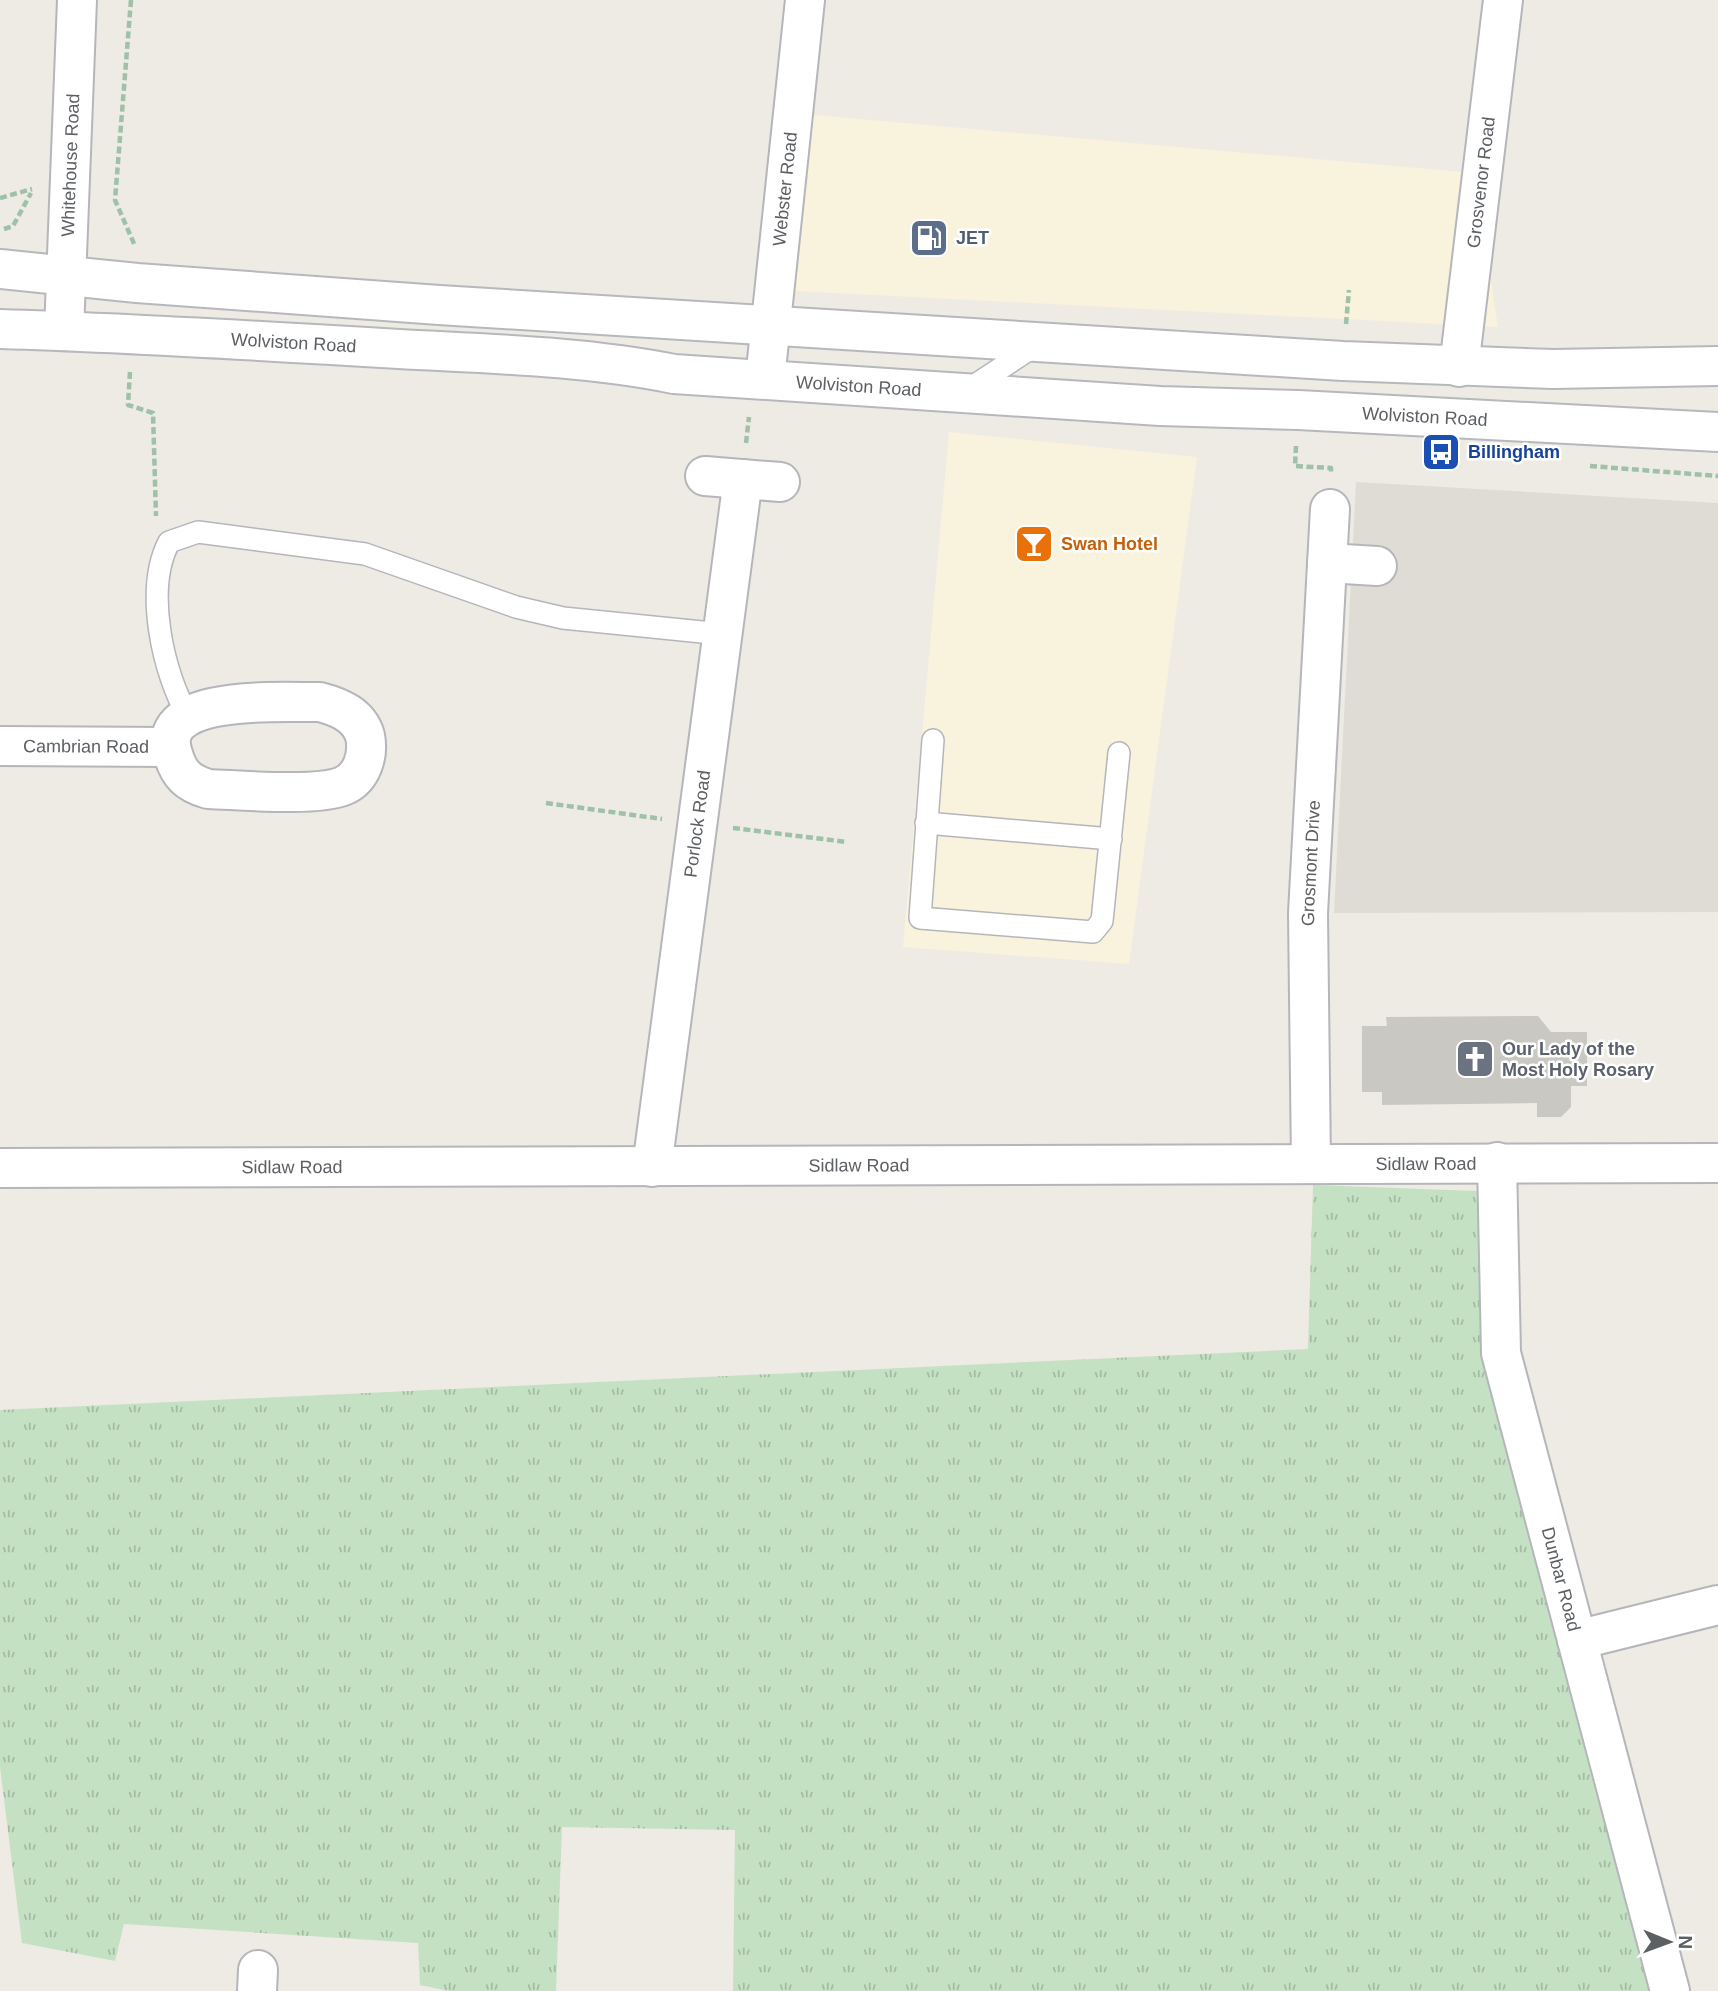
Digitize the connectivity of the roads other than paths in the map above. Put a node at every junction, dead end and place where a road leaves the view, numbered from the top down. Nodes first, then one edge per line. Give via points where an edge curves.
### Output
1 (77, 0) edge
2 (804, 0) edge
3 (1503, 0) edge
4 (0, 269) edge
5 (66, 276) junction
6 (769, 325) junction
7 (0, 329) edge
8 (64, 331) junction
9 (1041, 342) junction
10 (1718, 366) edge
11 (1459, 367) junction
12 (759, 379) junction
13 (962, 393) junction
14 (1454, 419) junction
15 (1718, 432) edge
16 (705, 476) dead end
17 (1330, 509) dead end
18 (1327, 563) junction
19 (1377, 566) dead end
20 (722, 634) junction
21 (179, 732) joint
22 (933, 740) dead end
23 (0, 746) edge
24 (1119, 753) dead end
25 (926, 823) junction
26 (1111, 839) junction
27 (1497, 1162) junction
28 (1718, 1163) edge
29 (1311, 1164) junction
30 (652, 1167) junction
31 (0, 1168) edge
32 (1718, 1605) edge
33 (1577, 1640) junction
34 (1670, 1991) edge

1 - 5 street, Whitehouse Road
2 - 6 street, Webster Road
3 - 11 street, Grosvenor Road
4 - 5 street
5 - 6 street
5 - 8 street, Whitehouse Road
6 - 9 street
6 - 12 street, Webster Road
7 - 8 street, Wolviston Road
8 - 12 street, Wolviston Road via 500,355
9 - 11 street
9 - 13 lane
10 - 11 street
11 - 14 street, Grosvenor Road
12 - 13 street, Wolviston Road
13 - 14 street, Wolviston Road via 1160,407
14 - 15 street, Wolviston Road
16 - 20 street, Porlock Road via 761,481
17 - 18 street, Grosmont Drive
18 - 19 street
18 - 29 street, Grosmont Drive via 1308,913
20 - 21 lane via 563,618 516,607 365,554 198,532 169,542 158,578
20 - 30 street, Porlock Road
21 - 23 street, Cambrian Road
22 - 25 lane
24 - 26 lane
25 - 26 lane
25 - 26 lane via 919,914 924,920 1093,932 1102,921
27 - 28 street, Sidlaw Road
27 - 29 street, Sidlaw Road
27 - 33 street, Dunbar Road via 1501,1353
29 - 30 street, Sidlaw Road
30 - 31 street, Sidlaw Road
32 - 33 street
33 - 34 street, Dunbar Road

